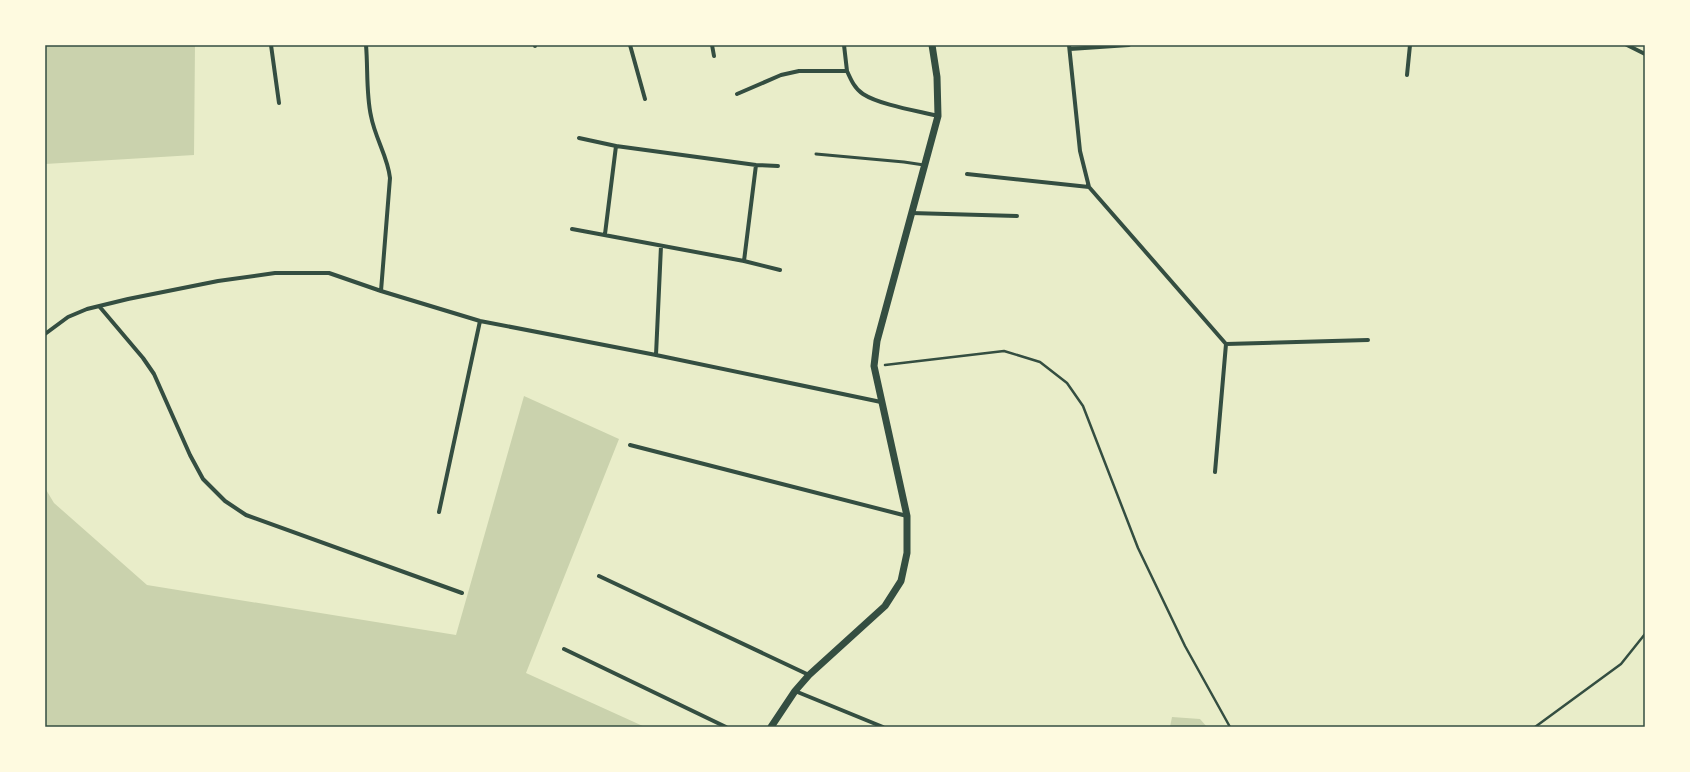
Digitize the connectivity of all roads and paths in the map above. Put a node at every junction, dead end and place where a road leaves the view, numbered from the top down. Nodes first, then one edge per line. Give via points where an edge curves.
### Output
1 (271, 45) edge
2 (630, 45) edge
3 (712, 45) edge
4 (844, 45) edge
5 (932, 45) edge
6 (1129, 45) edge
7 (1410, 45) edge
8 (1627, 45) edge
9 (366, 46) edge
10 (1069, 47) edge
11 (1645, 54) edge
12 (714, 56) dead end
13 (847, 72) junction
14 (1407, 75) dead end
15 (737, 94) dead end
16 (645, 99) dead end
17 (280, 103) dead end
18 (938, 116) junction
19 (579, 138) dead end
20 (616, 146) junction
21 (816, 154) dead end
22 (756, 165) junction
23 (778, 166) dead end
24 (924, 166) junction
25 (967, 174) dead end
26 (1089, 187) junction
27 (910, 214) junction
28 (1017, 216) dead end
29 (572, 229) dead end
30 (605, 234) junction
31 (661, 246) junction
32 (744, 261) junction
33 (780, 270) dead end
34 (381, 291) junction
35 (99, 306) junction
36 (480, 321) junction
37 (45, 334) edge
38 (1368, 340) dead end
39 (1226, 344) junction
40 (656, 355) junction
41 (874, 366) junction
42 (881, 402) junction
43 (630, 445) dead end
44 (1215, 472) dead end
45 (439, 512) dead end
46 (907, 516) junction
47 (599, 576) dead end
48 (462, 593) dead end
49 (1645, 634) edge
50 (564, 649) dead end
51 (809, 675) junction
52 (795, 691) junction
53 (726, 727) edge
54 (771, 727) edge
55 (883, 727) edge
56 (1230, 727) edge
57 (1535, 727) edge

1 - 17 street
2 - 16 street
3 - 12 street
4 - 13 street
5 - 18 street via 937,77
6 - 10 street
7 - 14 street
8 - 11 street
9 - 34 street via 370,116 390,178
10 - 26 street via 1080,151
13 - 15 street via 781,74
13 - 18 street via 855,87 863,94
18 - 24 street
19 - 20 street
20 - 22 street
20 - 30 street
21 - 24 lane
22 - 23 street
22 - 32 street
24 - 27 street
25 - 26 street
26 - 39 street
27 - 28 street
27 - 41 street via 877,341
29 - 30 street
30 - 31 street
31 - 32 street
31 - 40 street
32 - 33 street
34 - 35 street via 329,273 275,273 218,281
34 - 36 street
35 - 37 street via 68,317
35 - 48 street via 144,358 154,374 203,480 224,501 246,515
36 - 40 street
36 - 45 street
38 - 39 street
39 - 44 street
40 - 42 street
41 - 42 street
41 - 56 path via 1004,351 1040,362 1067,383 1083,406 1142,555 1185,646
42 - 46 street
43 - 46 street
46 - 51 street via 907,553 901,581 885,606
47 - 51 street
49 - 57 path via 1620,664
50 - 53 street
51 - 52 street
52 - 54 street
52 - 55 street

